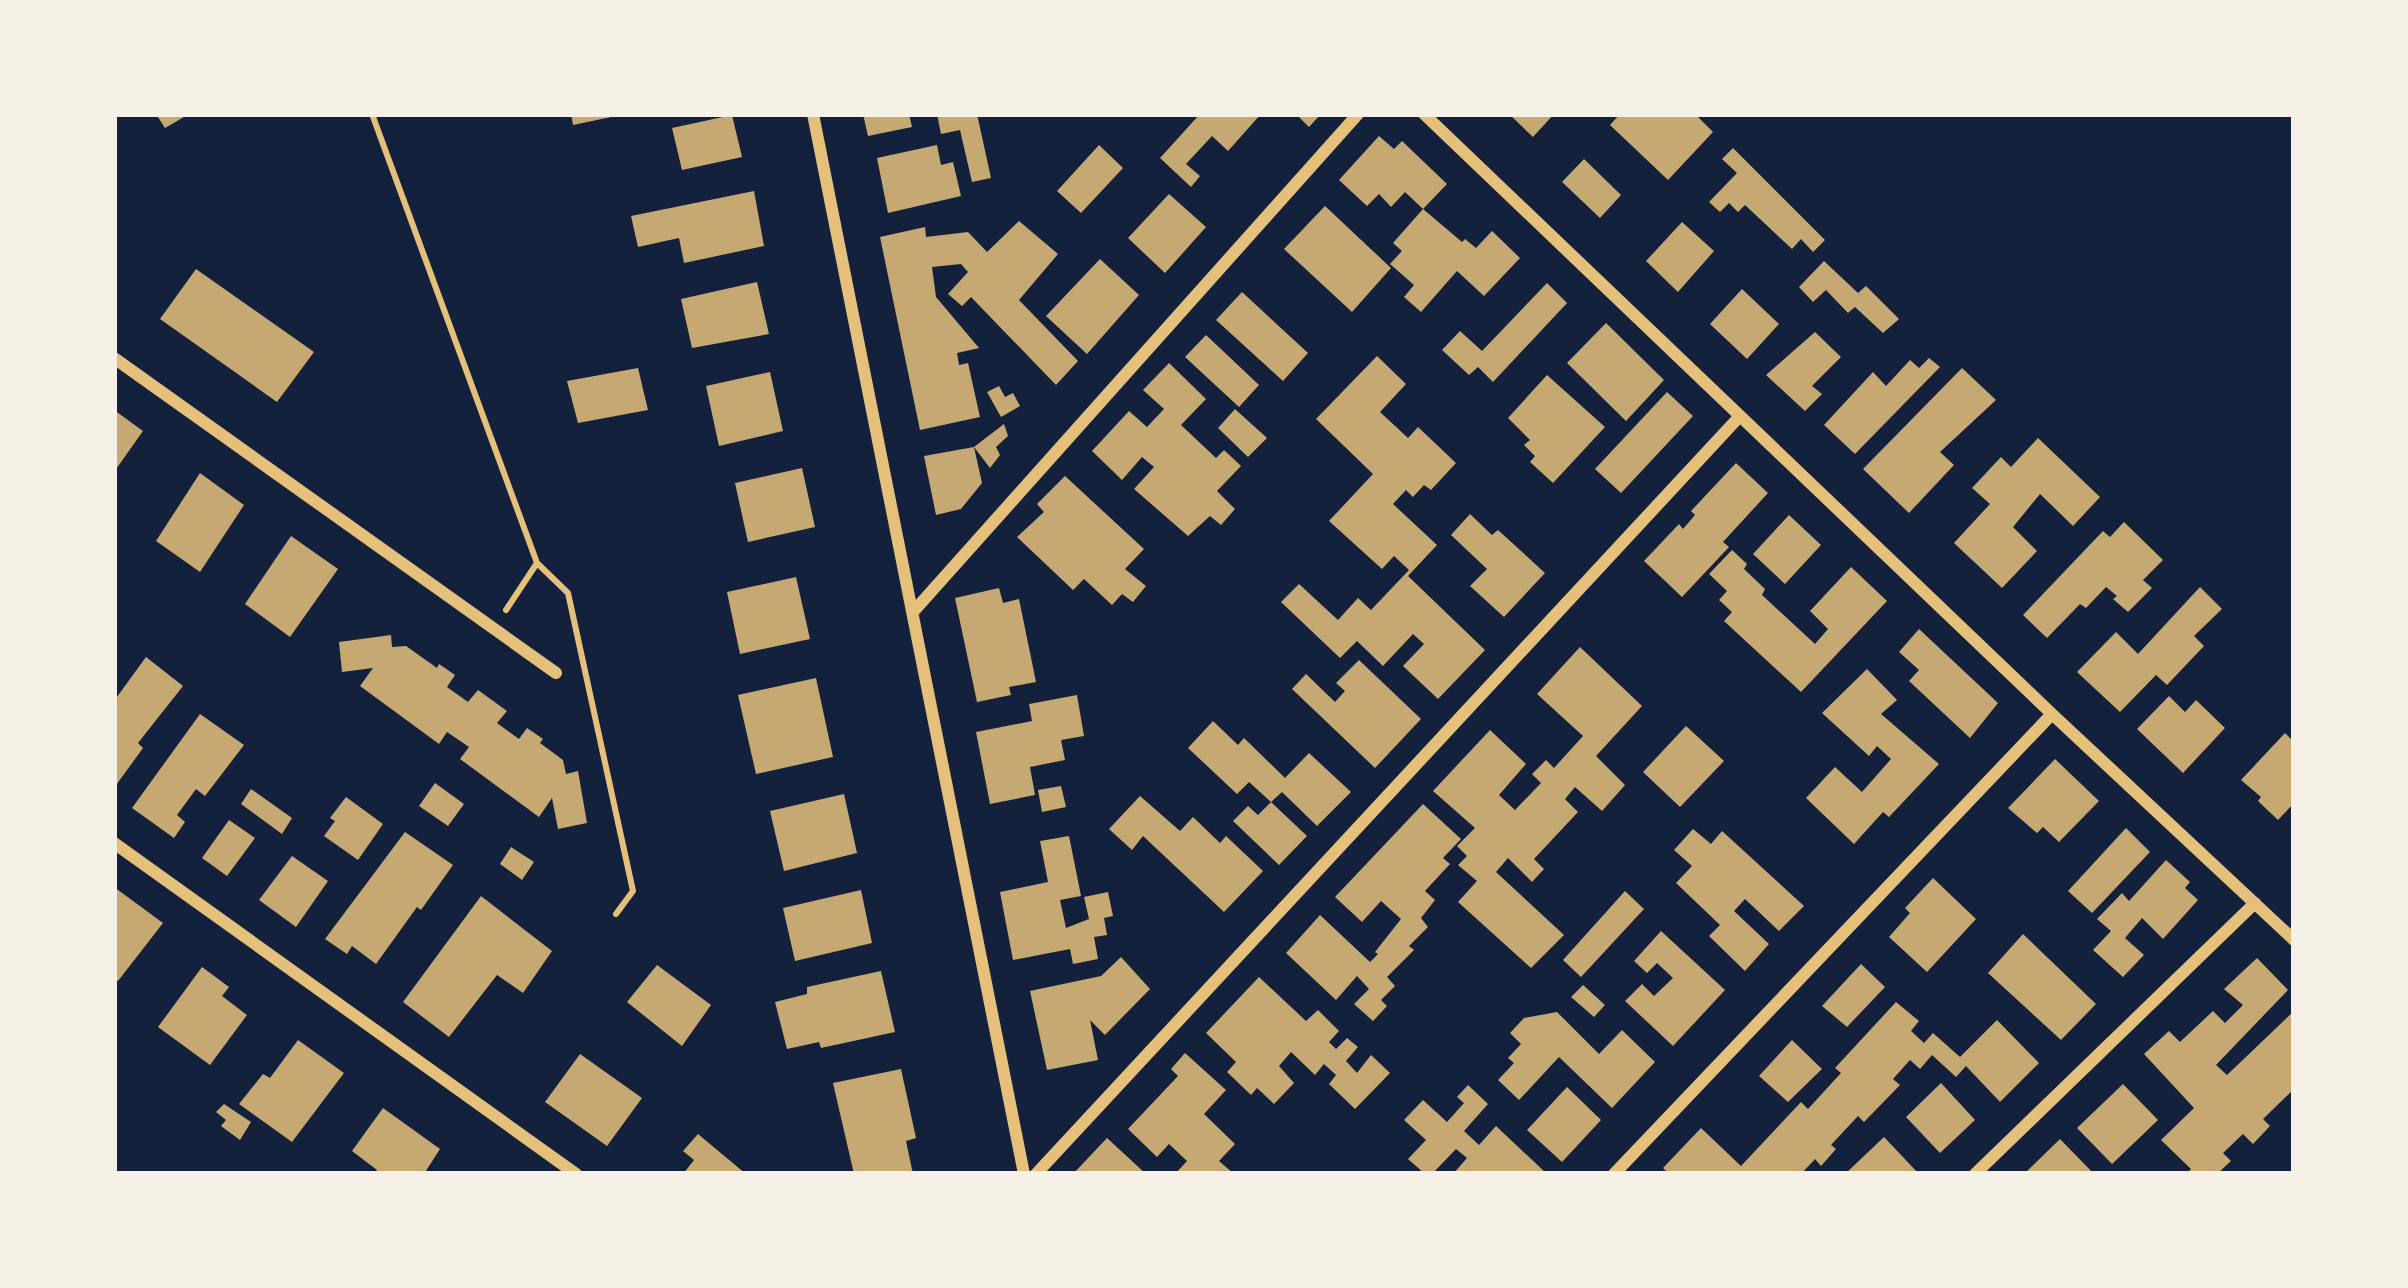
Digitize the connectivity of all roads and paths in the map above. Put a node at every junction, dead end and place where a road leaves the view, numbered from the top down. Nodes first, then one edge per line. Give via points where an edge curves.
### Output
1 (372, 114) edge
2 (813, 114) edge
3 (1358, 114) edge
4 (1424, 114) edge
5 (114, 358) edge
6 (1740, 416) junction
7 (537, 563) junction
8 (913, 612) junction
9 (493, 628) junction
10 (556, 673) dead end
11 (2052, 714) junction
12 (114, 843) edge
13 (2255, 903) junction
14 (616, 914) dead end
15 (2294, 940) edge
16 (577, 1174) edge
17 (1024, 1174) edge
18 (1036, 1174) edge
19 (1614, 1174) edge
20 (1975, 1174) edge

1 - 7 path
2 - 8 street
3 - 8 street
4 - 6 street
5 - 9 street
6 - 11 street
6 - 18 street
7 - 9 path
7 - 14 path via 568,592 633,891
8 - 17 street
9 - 10 street
11 - 13 street
11 - 19 street
12 - 16 street
13 - 15 street
13 - 20 street

